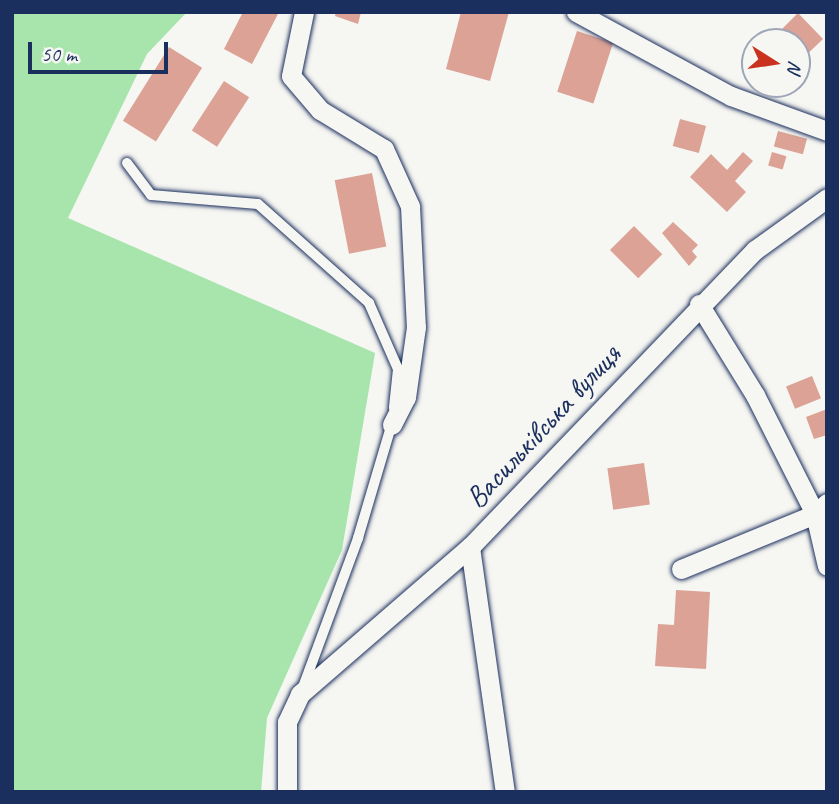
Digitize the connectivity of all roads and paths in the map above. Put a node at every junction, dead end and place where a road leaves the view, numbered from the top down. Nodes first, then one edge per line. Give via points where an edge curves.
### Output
1 (304, 12) edge
2 (576, 12) edge
3 (827, 131) edge
4 (127, 163) dead end
5 (827, 198) edge
6 (699, 304) junction
7 (392, 425) junction
8 (821, 509) edge
9 (470, 547) junction
10 (827, 566) edge
11 (681, 569) dead end
12 (300, 694) junction
13 (287, 792) edge
14 (505, 792) edge

1 - 7 street via 291,76 320,110 384,149 410,206 416,327 406,397
2 - 3 street via 731,96
4 - 7 lane via 151,195 258,204 369,303 398,369
5 - 6 street, Васильківська вулиця via 755,250
6 - 8 street
6 - 9 street, Васильківська вулиця
7 - 12 lane via 358,538
8 - 10 street
8 - 11 street
9 - 12 street, Васильківська вулиця
9 - 14 street
12 - 13 street via 287,722

